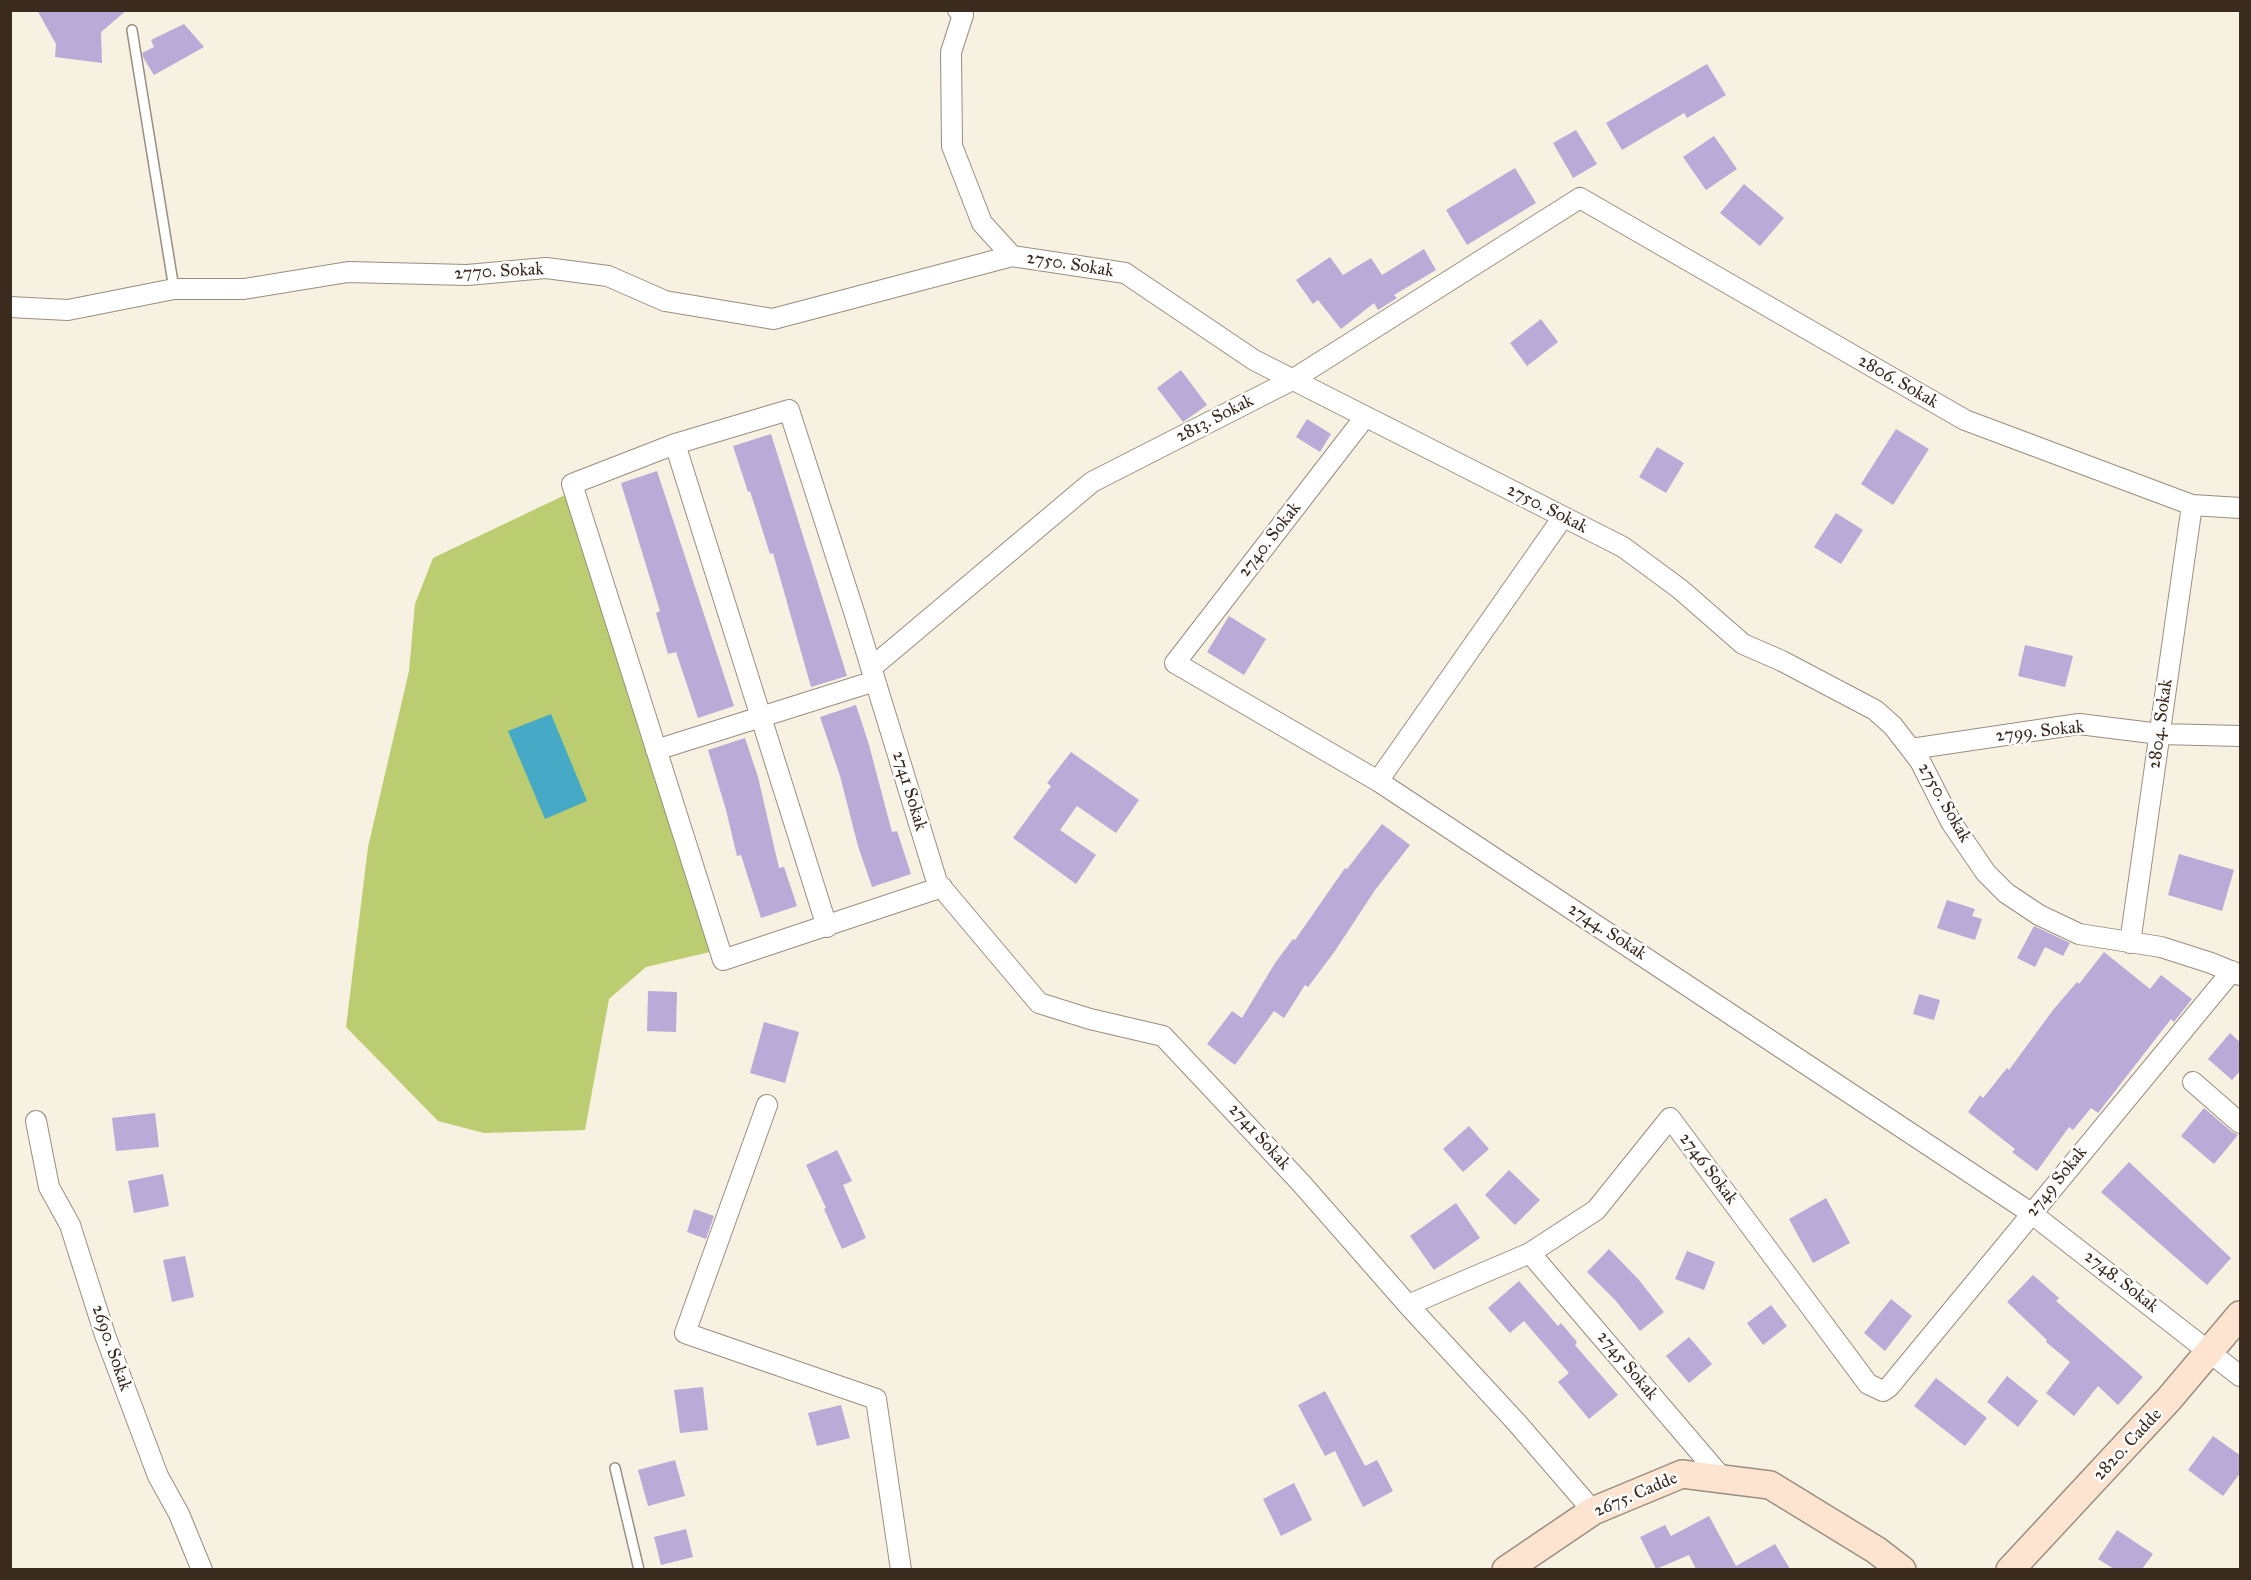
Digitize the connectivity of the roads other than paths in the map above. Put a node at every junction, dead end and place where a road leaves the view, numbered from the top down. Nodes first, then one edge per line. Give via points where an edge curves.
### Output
1 (958, 10) edge
2 (132, 30) dead end
3 (1580, 198) joint
4 (1012, 256) junction
5 (174, 288) junction
6 (10, 307) edge
7 (1292, 380) junction
8 (1365, 417) junction
9 (675, 444) junction
10 (2192, 505) junction
11 (2241, 508) edge
12 (1563, 517) junction
13 (1175, 663) joint
14 (873, 675) junction
15 (760, 716) junction
16 (2160, 734) junction
17 (2241, 736) edge
18 (1911, 749) junction
19 (656, 750) junction
20 (1378, 781) junction
21 (942, 887) junction
22 (827, 927) junction
23 (2130, 943) junction
24 (2236, 973) edge
25 (2193, 1082) dead end
26 (767, 1105) dead end
27 (36, 1120) dead end
28 (2241, 1124) edge
29 (2031, 1213) junction
30 (1530, 1252) junction
31 (1408, 1305) junction
32 (2241, 1316) edge
33 (2210, 1352) junction
34 (2241, 1376) edge
35 (1882, 1391) joint
36 (615, 1468) dead end
37 (1723, 1479) junction
38 (1593, 1511) junction
39 (202, 1569) edge
40 (639, 1569) edge
41 (901, 1569) edge
42 (1506, 1569) edge
43 (1902, 1569) edge
44 (2010, 1569) edge

1 - 4 street, 2750. Sokak via 963,15 951,52 952,146 982,223
2 - 5 lane
3 - 7 street, 2813. Sokak
3 - 10 street, 2806. Sokak via 1965,420
4 - 5 street, 2770. Sokak via 773,319 665,301 608,276 546,268 467,275 348,272 244,289
4 - 7 street, 2750. Sokak via 1125,273 1254,360
5 - 6 street, 2770. Sokak via 68,310
7 - 8 street, 2750. Sokak
7 - 14 street, 2813. Sokak via 1092,482
8 - 12 street, 2750. Sokak
8 - 13 street, 2740. Sokak
9 - 14 street, 2741 Sokak via 789,410
9 - 15 street
9 - 19 street via 572,484
10 - 11 street, 2806. Sokak
10 - 16 street, 2804. Sokak
12 - 18 street, 2750. Sokak via 1623,547 1680,589 1743,644 1875,710
12 - 20 street
13 - 20 street, 2744. Sokak
14 - 15 street
14 - 21 street, 2741 Sokak via 937,882
15 - 19 street
15 - 22 street
16 - 17 street, 2799. Sokak
16 - 18 street, 2799. Sokak via 2079,724
16 - 23 street, 2804. Sokak
18 - 23 street, 2750. Sokak via 1952,822 1986,873 2006,893 2039,915 2079,934
19 - 22 street via 723,960
20 - 29 street, 2744. Sokak
21 - 22 street
21 - 31 street, 2741 Sokak via 1039,1003 1163,1036 1285,1165
23 - 24 street, 2750. Sokak via 2161,947
24 - 29 street, 2749 Sokak
25 - 28 street
26 - 41 street via 685,1333 876,1399
27 - 39 street, 2690. Sokak via 50,1187 70,1225 105,1335 158,1476
29 - 33 street, 2748. Sokak
29 - 35 street, 2749 Sokak
30 - 31 street, 2746 Sokak
30 - 35 street, 2746 Sokak via 1596,1210 1670,1118 1868,1384
30 - 37 street, 2745 Sokak
31 - 38 street, 2741 Sokak
32 - 33 street, 2820. Cadde
33 - 34 street, 2748. Sokak
33 - 44 street, 2820. Cadde
36 - 40 lane
37 - 38 street, 2675. Cadde via 1682,1473
37 - 43 street, 2675. Cadde via 1770,1485
38 - 42 street, 2675. Cadde

